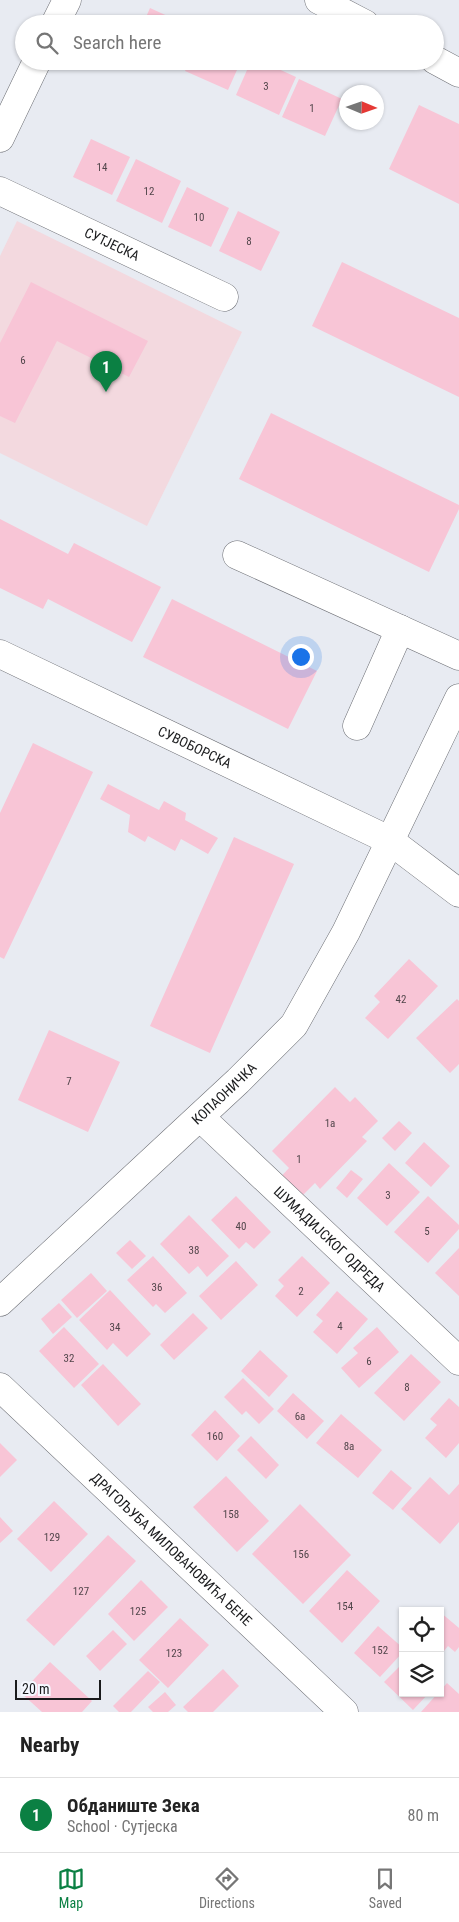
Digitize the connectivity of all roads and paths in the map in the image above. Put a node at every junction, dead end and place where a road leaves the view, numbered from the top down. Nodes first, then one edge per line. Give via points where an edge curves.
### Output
1 (67, 0) edge
2 (319, 0) edge
3 (60, 15) edge
4 (348, 15) edge
5 (444, 65) edge
6 (33, 70) edge
7 (459, 73) edge
8 (0, 138) edge
9 (0, 190) edge
10 (224, 297) dead end
11 (237, 555) dead end
12 (400, 629) junction
13 (0, 654) edge
14 (459, 656) edge
15 (459, 698) edge
16 (357, 726) dead end
17 (389, 840) junction
18 (459, 892) edge
19 (200, 1117) junction
20 (0, 1302) edge
21 (459, 1361) edge
22 (0, 1387) edge
23 (344, 1712) edge

1 - 3 street
2 - 4 street
5 - 7 street
6 - 8 street
9 - 10 street, СУТЈЕСКА
11 - 12 street
12 - 14 street
12 - 16 street
13 - 17 street, СУВОБОРСКА
15 - 17 street, КОПАОНИЧКА
17 - 18 street
17 - 19 street, КОПАОНИЧКА via 346,932 294,1025
19 - 20 street, КОПАОНИЧКА
19 - 21 street, ШУМАДИЈСКОГ ОДРЕДА
22 - 23 street, ДРАГОЉУБА МИЛОВАНОВИЋА БЕНЕ

